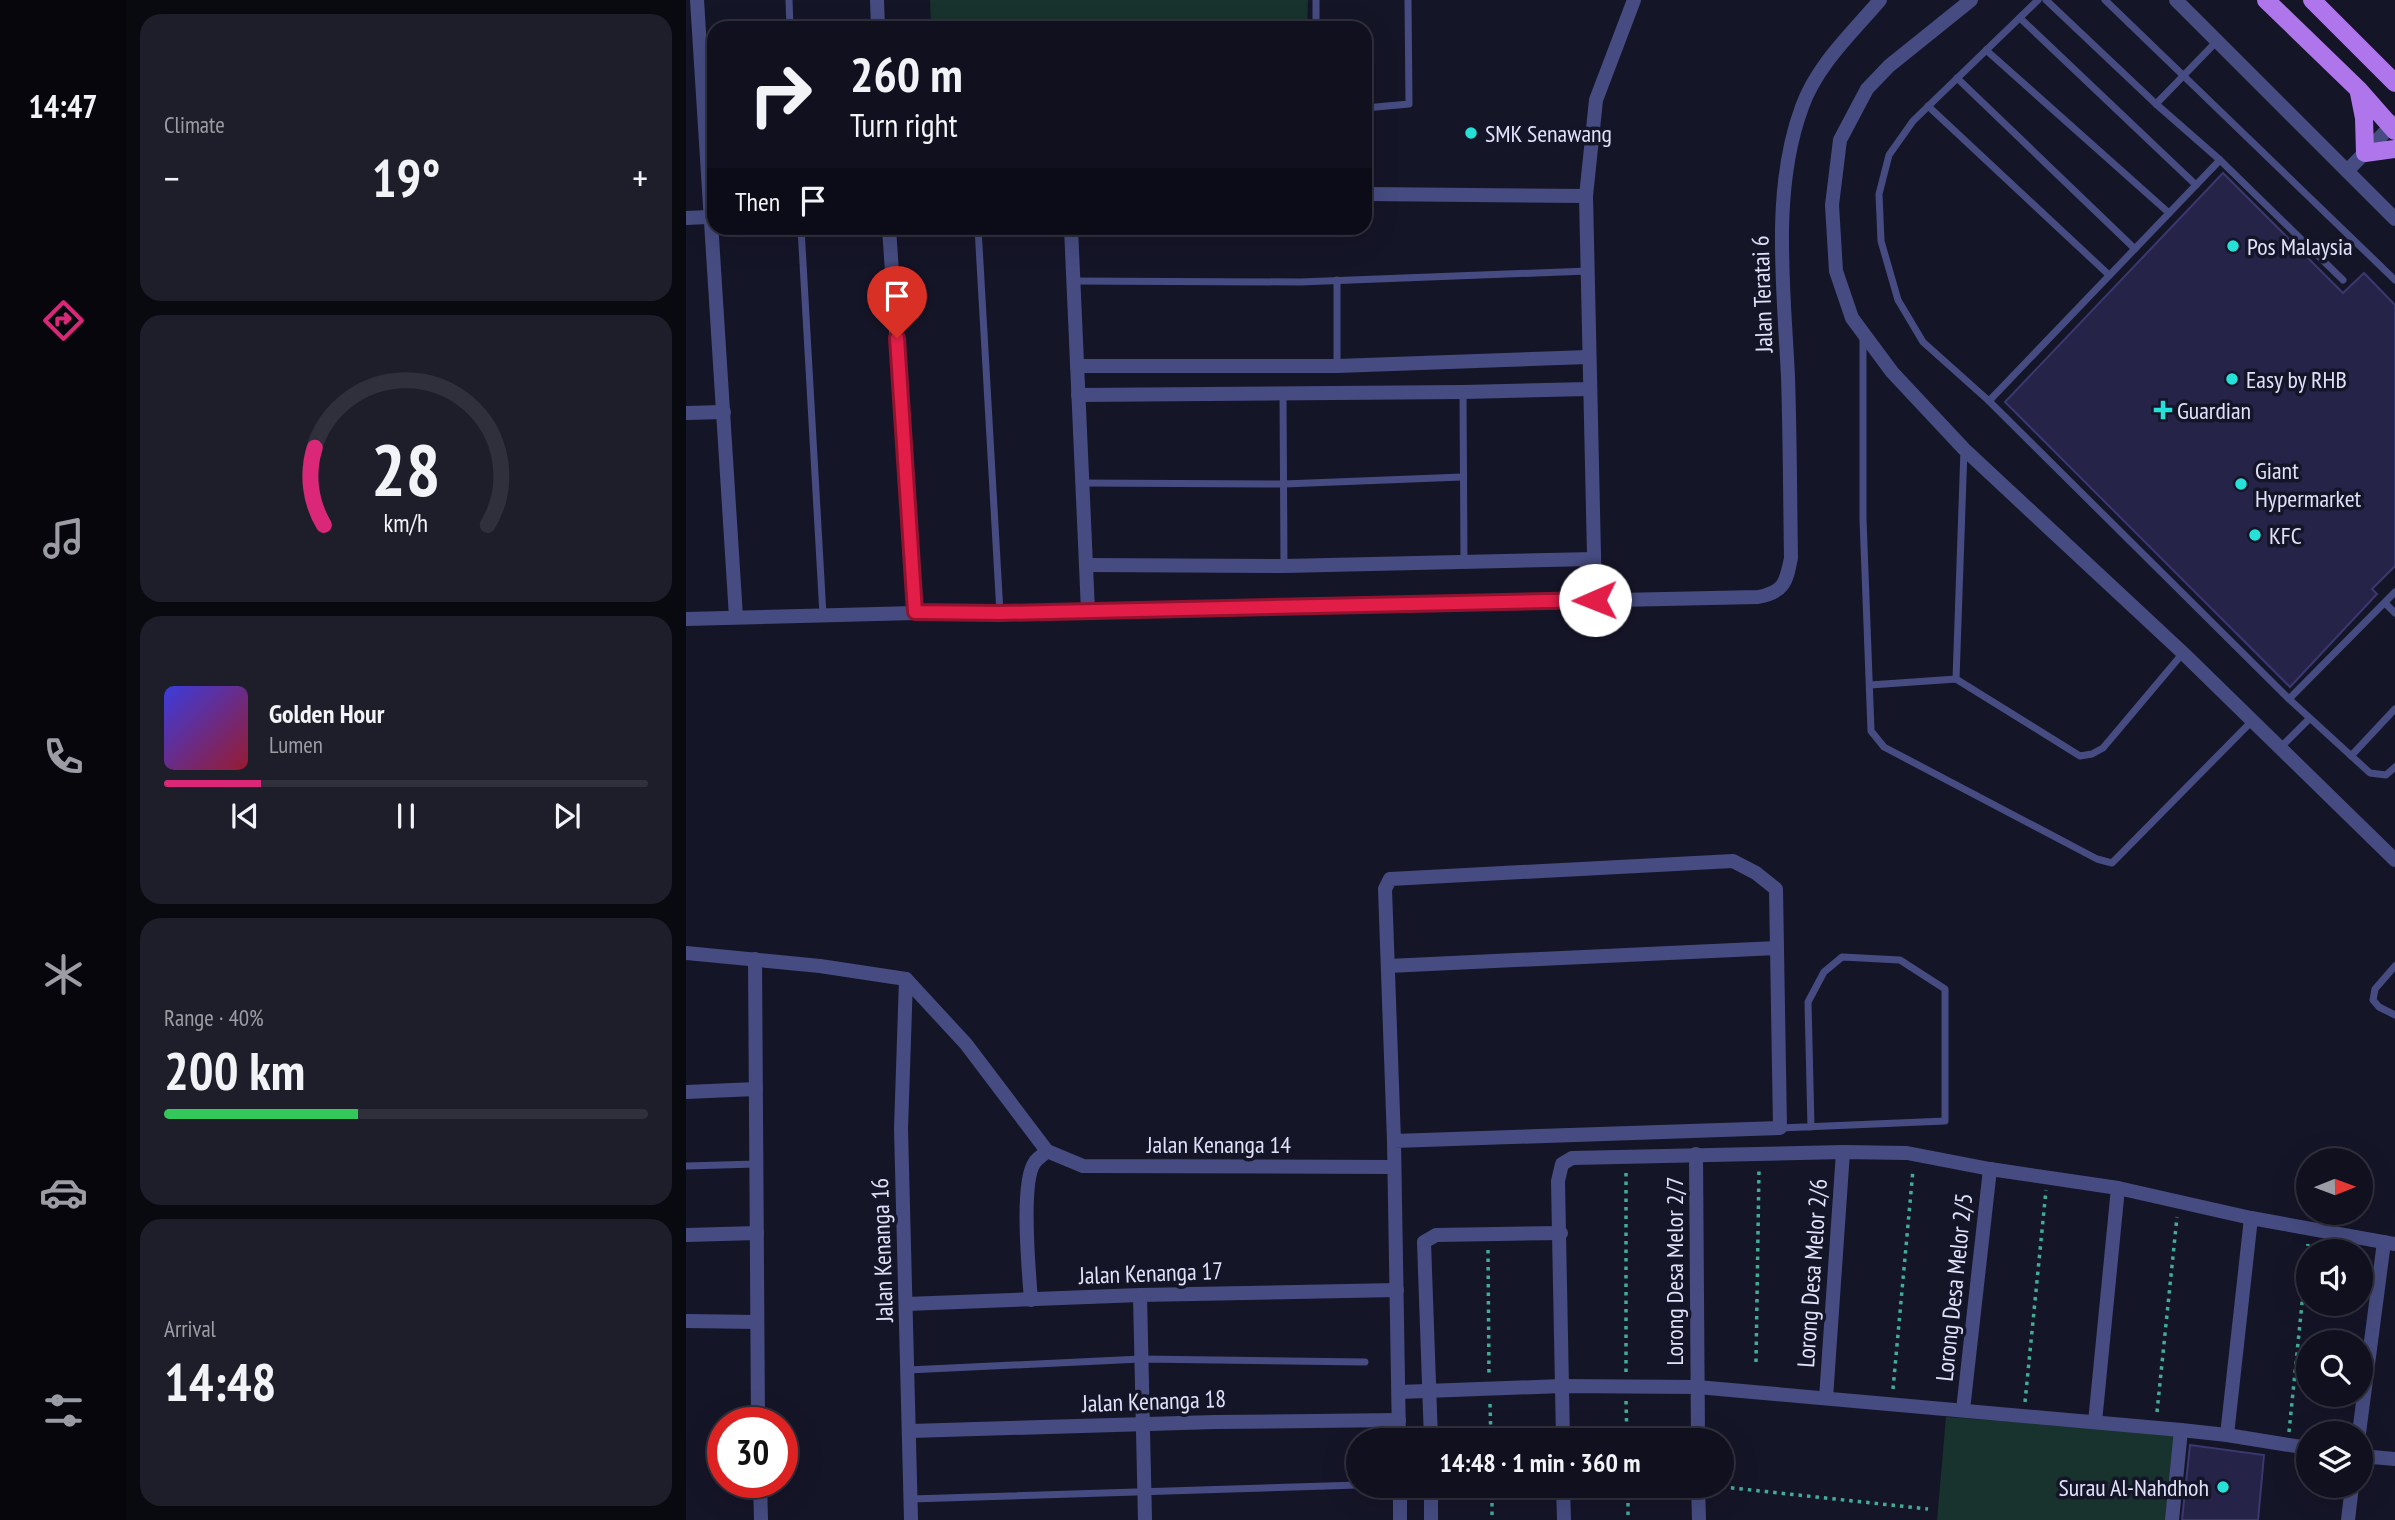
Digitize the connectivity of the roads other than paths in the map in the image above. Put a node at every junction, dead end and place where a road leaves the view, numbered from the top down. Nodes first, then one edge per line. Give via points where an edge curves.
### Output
1 (697, 0) edge
2 (789, 0) edge
3 (877, 0) edge
4 (1316, 0) edge
5 (1408, 0) edge
6 (1634, 0) edge
7 (1880, 0) edge
8 (1971, 0) edge
9 (2038, 0) edge
10 (2046, 0) edge
11 (2105, 0) edge
12 (2176, 0) edge
13 (2266, 0) edge
14 (2312, 0) edge
15 (2020, 18) junction
16 (790, 21) edge
17 (878, 21) edge
18 (1316, 21) edge
19 (2217, 41) junction
20 (1986, 50) junction
21 (2184, 75) junction
22 (1957, 78) junction
23 (2395, 83) edge
24 (2359, 90) junction
25 (2156, 104) junction
26 (1928, 106) junction
27 (1372, 107) edge
28 (707, 121) edge
29 (2393, 127) edge
30 (2395, 149) edge
31 (2365, 153) junction
32 (2220, 160) junction
33 (2347, 171) junction
34 (2196, 185) junction
35 (1372, 194) edge
36 (1586, 196) junction
37 (2169, 213) junction
38 (707, 217) edge
39 (686, 218) edge
40 (2395, 219) edge
41 (710, 235) edge
42 (802, 235) edge
43 (889, 235) edge
44 (978, 235) edge
45 (1071, 235) edge
46 (2134, 250) junction
47 (1588, 271) junction
48 (2109, 275) junction
49 (2395, 279) edge
50 (2343, 280) dead end
51 (1072, 281) junction
52 (1337, 281) junction
53 (1863, 332) junction
54 (1588, 357) junction
55 (1077, 366) junction
56 (1337, 366) junction
57 (1589, 389) junction
58 (1463, 392) junction
59 (1283, 393) junction
60 (1078, 395) junction
61 (1989, 401) junction
62 (724, 412) junction
63 (686, 413) edge
64 (1964, 449) junction
65 (1462, 477) junction
66 (1082, 483) junction
67 (1284, 484) junction
68 (1594, 558) junction
69 (1464, 562) junction
70 (1086, 565) junction
71 (1284, 566) junction
72 (2395, 592) edge
73 (1595, 600) junction
74 (2385, 603) junction
75 (1088, 611) junction
76 (915, 612) junction
77 (2395, 612) edge
78 (1000, 613) junction
79 (823, 615) junction
80 (736, 617) junction
81 (686, 620) edge
82 (2183, 653) junction
83 (1956, 679) junction
84 (1870, 685) junction
85 (2289, 699) junction
86 (2395, 709) edge
87 (2309, 719) junction
88 (2253, 720) junction
89 (2281, 747) junction
90 (2351, 756) junction
91 (2395, 767) edge
92 (2389, 848) edge
93 (2395, 860) edge
94 (1777, 948) junction
95 (686, 953) edge
96 (755, 959) junction
97 (1388, 966) junction
98 (2395, 966) edge
99 (906, 979) junction
100 (2395, 1014) edge
101 (756, 1088) junction
102 (686, 1092) edge
103 (1811, 1127) junction
104 (1780, 1128) junction
105 (1394, 1141) junction
106 (1047, 1151) junction
107 (1843, 1152) junction
108 (1696, 1154) junction
109 (756, 1164) junction
110 (686, 1166) edge
111 (1393, 1167) junction
112 (1990, 1169) junction
113 (2118, 1188) junction
114 (2251, 1217) junction
115 (757, 1233) junction
116 (1561, 1233) junction
117 (686, 1235) edge
118 (2390, 1243) edge
119 (1397, 1290) junction
120 (1140, 1295) junction
121 (1031, 1300) junction
122 (906, 1304) junction
123 (686, 1321) edge
124 (757, 1322) junction
125 (1141, 1359) junction
126 (1365, 1363) dead end
127 (908, 1370) junction
128 (1562, 1386) junction
129 (1697, 1387) junction
130 (1430, 1391) junction
131 (1399, 1392) junction
132 (1826, 1398) junction
133 (758, 1407) edge
134 (1963, 1410) junction
135 (1399, 1420) junction
136 (2361, 1421) edge
137 (2095, 1422) junction
138 (1143, 1424) junction
139 (1399, 1428) edge
140 (1431, 1428) edge
141 (1563, 1428) edge
142 (1698, 1428) edge
143 (2181, 1430) junction
144 (909, 1431) junction
145 (2227, 1435) junction
146 (2296, 1446) edge
147 (2373, 1457) edge
148 (2395, 1459) edge
149 (1346, 1485) edge
150 (1144, 1491) junction
151 (760, 1498) edge
152 (1399, 1498) edge
153 (1431, 1498) edge
154 (1563, 1498) edge
155 (1698, 1498) edge
156 (2351, 1498) edge
157 (911, 1499) junction
158 (761, 1520) edge
159 (911, 1520) edge
160 (1145, 1520) edge
161 (1400, 1520) edge
162 (1431, 1520) edge
163 (1564, 1520) edge
164 (1699, 1520) edge
165 (2172, 1520) edge
166 (2348, 1520) edge

1 - 28 street
2 - 16 lane
3 - 17 street
4 - 18 lane
5 - 27 lane via 1409,104
6 - 36 street via 1597,100
7 - 73 street, Jalan Teratai 6 via 1827,60 1802,106 1785,174 1781,254 1788,380 1791,558 1787,580 1775,594 1758,597
8 - 53 street via 1867,89 1840,140 1832,205 1836,271 1852,318
9 - 15 lane
10 - 25 lane
11 - 21 lane
12 - 19 street
13 - 24 main road
14 - 23 main road
15 - 20 lane
15 - 34 lane
19 - 21 lane
19 - 33 street
20 - 22 lane
20 - 37 lane
21 - 25 lane
21 - 49 lane
22 - 26 lane
22 - 46 lane
24 - 29 main road
24 - 31 main road
25 - 32 lane
26 - 48 lane
26 - 61 lane via 1889,155 1879,194 1881,241 1898,300 1923,342
29 - 31 street
30 - 31 main road
31 - 33 street
32 - 34 lane
32 - 50 lane
33 - 40 street
34 - 37 lane
35 - 36 street
36 - 47 street
37 - 46 lane
38 - 39 street
41 - 62 street
42 - 79 lane
43 - 76 street
44 - 78 lane
45 - 51 street
46 - 48 lane
47 - 52 lane
47 - 54 street
48 - 61 lane
51 - 52 lane
51 - 55 street
52 - 56 lane
53 - 64 street via 1892,372
53 - 84 lane via 1863,519
54 - 56 street
54 - 57 street
55 - 56 street
55 - 60 street
57 - 58 street
57 - 68 street
58 - 59 street
58 - 65 lane
59 - 60 street
59 - 67 lane
60 - 66 street
61 - 85 lane
62 - 63 street
62 - 80 street
64 - 82 street
64 - 83 lane
65 - 67 lane
65 - 69 lane
66 - 67 lane
66 - 70 street
67 - 71 lane
68 - 69 street
68 - 73 street
69 - 71 street
70 - 71 street
70 - 75 street
72 - 74 lane
73 - 75 street
74 - 77 lane
74 - 85 lane
75 - 78 street
76 - 78 street
76 - 79 street
79 - 80 street
80 - 81 street
82 - 83 lane via 2103,748 2080,756
82 - 88 street
83 - 84 lane
84 - 88 lane via 1871,731 1884,747 2108,863
85 - 87 lane
86 - 90 lane
87 - 89 lane
87 - 90 lane
88 - 89 street
89 - 92 street
90 - 91 lane via 2370,774 2386,775
92 - 93 street
94 - 97 street
94 - 97 street via 1776,889 1733,861 1390,879 1385,889
94 - 104 street
95 - 96 street
96 - 99 street
96 - 101 street
97 - 105 street
98 - 100 lane via 2375,989 2373,1000
99 - 106 street via 966,1044
99 - 122 street, Jalan Kenanga 16 via 901,1129
101 - 102 street
101 - 109 street
103 - 103 lane via 1945,1121 1944,989 1900,960 1842,957 1824,972 1808,1002
103 - 104 lane
104 - 105 street
105 - 111 street
106 - 111 street, Jalan Kenanga 14 via 1083,1166
106 - 121 street via 1033,1163 1028,1181
107 - 108 street
107 - 112 street via 1914,1154
107 - 132 street, Lorong Desa Melor 2/6
108 - 116 street via 1572,1158 1562,1164 1558,1181
108 - 129 street, Lorong Desa Melor 2/7
109 - 110 lane
109 - 115 street
111 - 119 street
112 - 113 street
112 - 134 street, Lorong Desa Melor 2/5
113 - 114 street
113 - 137 street
114 - 118 street
114 - 145 street
115 - 117 street
115 - 124 street
116 - 128 street
116 - 130 street via 1436,1235 1424,1242
118 - 136 street
119 - 120 street, Jalan Kenanga 17
119 - 131 street
120 - 121 street, Jalan Kenanga 17
120 - 125 street
121 - 122 street, Jalan Kenanga 17
122 - 127 street, Jalan Kenanga 16
123 - 124 street
124 - 133 street
125 - 126 lane
125 - 127 lane
125 - 138 street
127 - 144 street, Jalan Kenanga 16
128 - 129 street
128 - 130 street
128 - 141 street
129 - 132 street
129 - 142 street, Lorong Desa Melor 2/7
130 - 131 street
130 - 140 street
131 - 135 street
132 - 134 street
134 - 137 street
135 - 138 street, Jalan Kenanga 18
135 - 139 street
137 - 143 street
138 - 144 street, Jalan Kenanga 18
138 - 150 street
143 - 145 street
143 - 165 street
144 - 157 street, Jalan Kenanga 16
145 - 146 street
147 - 148 street
149 - 150 lane
150 - 157 lane
150 - 160 street
151 - 158 street
152 - 161 street
153 - 162 street
154 - 163 street
155 - 164 street
156 - 166 street
157 - 159 street, Jalan Kenanga 16

